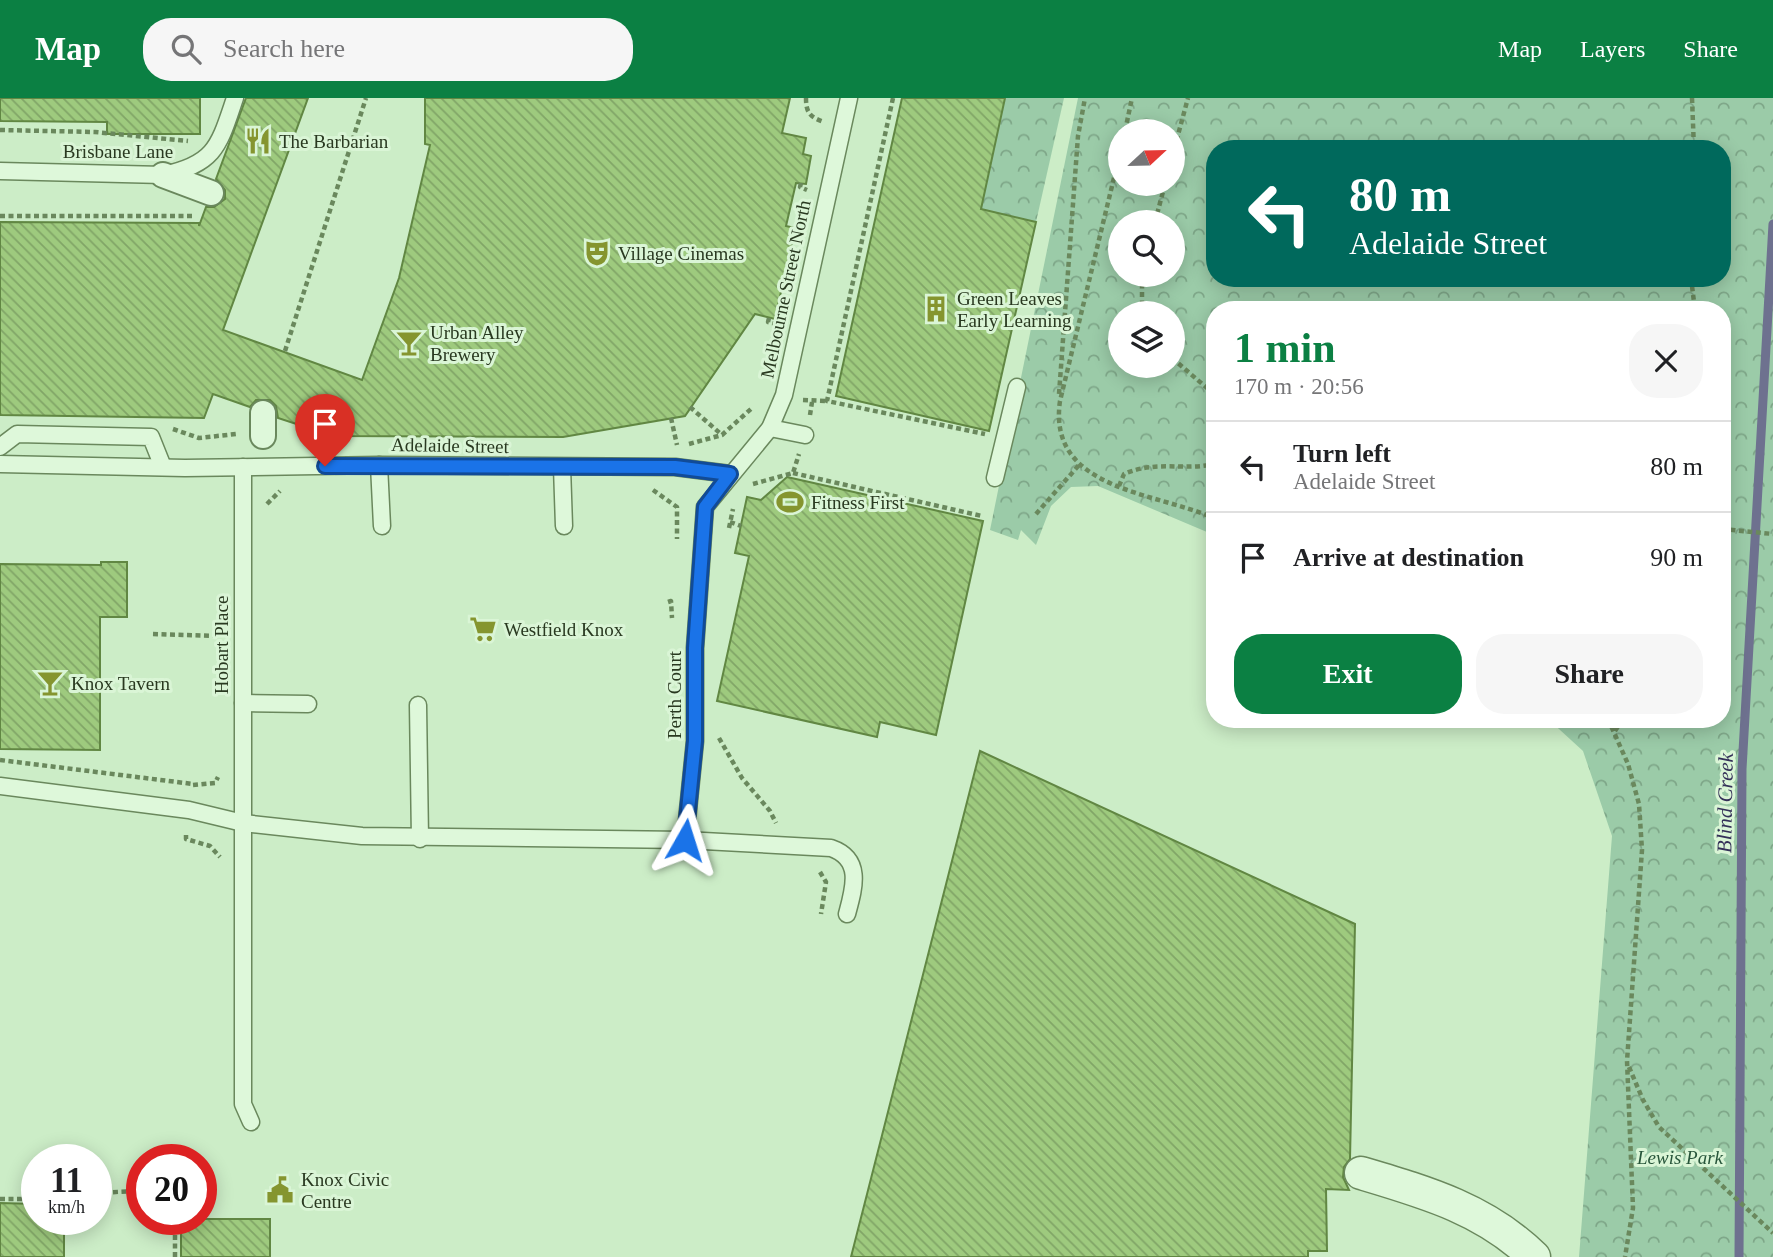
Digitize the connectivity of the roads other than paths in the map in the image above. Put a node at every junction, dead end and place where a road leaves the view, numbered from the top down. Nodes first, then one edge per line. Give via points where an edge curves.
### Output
1 (235, 98) edge
2 (849, 98) edge
3 (0, 171) edge
4 (163, 175) junction
5 (211, 193) dead end
6 (1017, 387) dead end
7 (770, 428) junction
8 (805, 435) road end
9 (0, 447) edge
10 (0, 464) edge
11 (379, 465) junction
12 (163, 467) junction
13 (243, 467) junction
14 (562, 467) junction
15 (730, 474) junction
16 (995, 478) dead end
17 (382, 526) dead end
18 (564, 526) dead end
19 (243, 703) junction
20 (308, 704) dead end
21 (418, 705) dead end
22 (0, 786) edge
23 (243, 823) junction
24 (420, 839) junction
25 (685, 840) junction
26 (847, 914) dead end
27 (251, 1122) dead end
28 (1361, 1173) dead end
29 (1534, 1257) edge

1 - 4 lane, Brisbane Lane via 214,152 190,168
2 - 7 lane, Melbourne Street North via 784,395
3 - 4 lane, Brisbane Lane
4 - 5 street
6 - 16 lane
7 - 8 lane
7 - 15 lane, Melbourne Street North
9 - 12 lane via 16,434 151,437
10 - 12 lane, Adelaide Street
11 - 13 lane, Adelaide Street
11 - 14 lane, Adelaide Street
11 - 17 lane
12 - 13 lane, Adelaide Street
13 - 19 lane, Hobart Place
14 - 15 lane, Adelaide Street via 675,467
14 - 18 lane
15 - 25 lane, Perth Court via 705,507 695,648 695,741
19 - 20 lane
19 - 23 lane, Hobart Place
21 - 24 lane
22 - 23 lane via 189,810
23 - 24 lane
23 - 27 lane, Hobart Place via 243,1104
24 - 25 lane
25 - 26 lane via 831,848 847,857 856,877
28 - 29 street via 1469,1209 1497,1225

